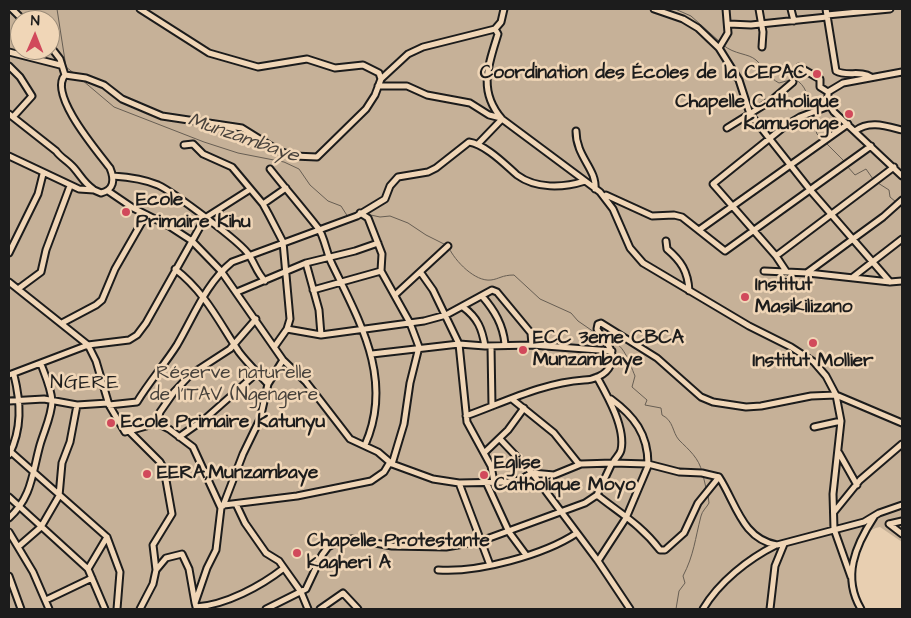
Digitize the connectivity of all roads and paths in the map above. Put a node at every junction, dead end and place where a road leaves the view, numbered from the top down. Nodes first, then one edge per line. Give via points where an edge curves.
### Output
1 (140, 9) edge
2 (504, 9) edge
3 (654, 9) edge
4 (726, 9) edge
5 (759, 9) edge
6 (791, 9) edge
7 (890, 9) edge
8 (826, 14) edge
9 (794, 21) junction
10 (729, 24) junction
11 (762, 24) junction
12 (496, 29) junction
13 (762, 47) dead end
14 (719, 48) junction
15 (41, 60) edge
16 (60, 60) edge
17 (60, 65) junction
18 (9, 66) edge
19 (799, 67) dead end
20 (902, 72) edge
21 (65, 75) junction
22 (871, 77) junction
23 (381, 79) junction
24 (793, 82) dead end
25 (378, 86) junction
26 (828, 92) junction
27 (829, 106) junction
28 (750, 114) junction
29 (11, 116) edge
30 (502, 119) junction
31 (848, 124) junction
32 (727, 128) dead end
33 (576, 130) dead end
34 (902, 130) edge
35 (855, 131) junction
36 (769, 140) junction
37 (478, 144) junction
38 (184, 145) dead end
39 (871, 146) junction
40 (9, 157) edge
41 (791, 165) junction
42 (894, 167) junction
43 (270, 169) dead end
44 (43, 174) junction
45 (113, 176) junction
46 (902, 176) edge
47 (585, 181) junction
48 (70, 186) junction
49 (286, 188) junction
50 (94, 190) junction
51 (249, 190) junction
52 (108, 191) junction
53 (598, 191) junction
54 (811, 191) junction
55 (902, 200) edge
56 (262, 204) junction
57 (734, 206) junction
58 (361, 213) junction
59 (146, 215) junction
60 (832, 215) junction
61 (205, 218) junction
62 (318, 228) junction
63 (698, 230) junction
64 (755, 231) junction
65 (902, 239) edge
66 (854, 240) junction
67 (192, 241) junction
68 (283, 242) junction
69 (666, 242) dead end
70 (378, 243) junction
71 (448, 246) dead end
72 (9, 253) edge
73 (249, 254) junction
74 (328, 256) junction
75 (776, 256) junction
76 (873, 260) junction
77 (306, 263) junction
78 (175, 269) junction
79 (764, 270) dead end
80 (221, 271) junction
81 (382, 271) junction
82 (786, 271) junction
83 (285, 273) junction
84 (421, 273) junction
85 (808, 273) junction
86 (853, 278) junction
87 (265, 281) junction
88 (902, 281) edge
89 (9, 282) edge
90 (890, 282) junction
91 (341, 283) junction
92 (18, 289) junction
93 (313, 290) junction
94 (689, 291) junction
95 (237, 292) junction
96 (395, 294) junction
97 (482, 296) junction
98 (204, 297) junction
99 (463, 307) junction
100 (446, 315) junction
101 (256, 319) junction
102 (62, 323) junction
103 (410, 324) junction
104 (288, 329) junction
105 (364, 330) junction
106 (322, 335) junction
107 (236, 344) junction
108 (459, 344) junction
109 (505, 344) junction
110 (88, 345) junction
111 (532, 345) junction
112 (275, 346) junction
113 (488, 346) junction
114 (419, 347) junction
115 (612, 351) junction
116 (372, 354) junction
117 (283, 360) junction
118 (41, 364) junction
119 (258, 372) junction
120 (11, 375) edge
121 (597, 377) junction
122 (268, 384) junction
123 (836, 395) junction
124 (609, 398) junction
125 (512, 399) junction
126 (20, 400) junction
127 (52, 400) junction
128 (9, 401) edge
129 (109, 404) junction
130 (77, 406) junction
131 (492, 406) junction
132 (524, 408) junction
133 (466, 416) junction
134 (841, 421) junction
135 (156, 423) junction
136 (902, 423) edge
137 (814, 427) dead end
138 (129, 431) junction
139 (179, 437) junction
140 (500, 439) junction
141 (902, 444) edge
142 (365, 445) junction
143 (838, 450) junction
144 (484, 453) junction
145 (10, 454) edge
146 (391, 463) junction
147 (613, 463) junction
148 (581, 464) junction
149 (648, 465) junction
150 (532, 473) junction
151 (34, 475) junction
152 (719, 477) junction
153 (486, 482) junction
154 (494, 482) junction
155 (460, 483) junction
156 (857, 485) junction
157 (597, 495) junction
158 (59, 496) junction
159 (9, 497) edge
160 (236, 504) junction
161 (902, 504) edge
162 (222, 507) junction
163 (20, 508) junction
164 (562, 512) junction
165 (833, 513) junction
166 (875, 516) junction
167 (9, 518) edge
168 (626, 518) junction
169 (902, 520) edge
170 (41, 527) junction
171 (834, 529) junction
172 (9, 532) edge
173 (509, 532) junction
174 (578, 533) junction
175 (902, 534) edge
176 (107, 537) junction
177 (481, 541) junction
178 (784, 544) junction
179 (777, 545) junction
180 (18, 547) junction
181 (526, 555) junction
182 (598, 561) junction
183 (490, 565) junction
184 (284, 568) junction
185 (88, 570) junction
186 (156, 570) junction
187 (438, 570) dead end
188 (9, 576) edge
189 (851, 577) junction
190 (92, 578) junction
191 (301, 592) junction
192 (46, 600) junction
193 (195, 603) junction
194 (21, 609) edge
195 (49, 609) edge
196 (105, 609) edge
197 (117, 609) edge
198 (140, 609) edge
199 (266, 609) edge
200 (308, 609) edge
201 (320, 609) edge
202 (358, 609) edge
203 (630, 609) edge
204 (703, 609) edge
205 (770, 609) edge
206 (862, 609) edge

1 - 23 street via 204,50 227,58 258,67 297,59 335,68 362,65 379,73
2 - 12 street
3 - 14 street via 691,24
4 - 10 street
5 - 11 street
6 - 9 street
7 - 8 street
8 - 9 street
8 - 22 street via 836,71
9 - 11 street
10 - 11 street
10 - 14 street
11 - 13 street
12 - 23 street via 415,50
12 - 30 street via 498,34 490,58 487,85 492,107
14 - 28 street via 739,80
15 - 17 street
16 - 17 street
17 - 21 street
18 - 29 street via 32,96
19 - 26 street via 820,79 820,87
20 - 22 street
21 - 25 street via 97,82 122,99 162,116 242,128 279,151 307,157 317,157 331,145 366,109
21 - 45 street via 60,84 62,96
22 - 26 street via 843,83
23 - 25 street
24 - 28 street
25 - 30 street via 407,86 427,95 470,103
26 - 27 street
27 - 31 street
27 - 36 street via 800,117
28 - 32 street
28 - 36 street
29 - 50 street via 51,146
30 - 37 street
30 - 47 street
31 - 35 street
31 - 41 street
33 - 53 street via 576,142
34 - 35 street via 869,124
35 - 39 street
36 - 41 street
36 - 57 street via 713,184
37 - 47 street via 517,175 530,181 559,187
37 - 58 street via 469,142 428,172 398,177 385,199
38 - 51 street via 193,144 203,154 232,168
39 - 42 street
39 - 54 street
40 - 44 street
41 - 54 street
41 - 57 street
42 - 46 street
42 - 60 street
43 - 49 street
44 - 48 street
44 - 72 street via 38,194
45 - 52 street
45 - 61 street via 159,186
47 - 53 street
48 - 50 street
48 - 92 street via 41,272
49 - 56 street
49 - 62 street
50 - 52 street
51 - 56 street
51 - 61 street
52 - 59 street
53 - 63 street via 652,216 682,217
53 - 94 street via 613,209 634,254
54 - 60 street
54 - 64 street
55 - 66 street
56 - 68 street
57 - 63 street
57 - 64 street
58 - 62 street
58 - 70 street via 368,218
59 - 67 street
59 - 102 street via 115,269 102,300
60 - 66 street
60 - 75 street
61 - 67 street
61 - 73 street
62 - 68 street
62 - 74 street
63 - 64 street via 725,252
64 - 75 street
65 - 76 street
66 - 76 street
66 - 85 street
67 - 78 street
67 - 80 street
68 - 73 street
68 - 83 street
69 - 94 street via 667,249 679,258 687,272
70 - 74 street via 355,252
70 - 81 street
71 - 84 street
73 - 80 street
73 - 87 street
74 - 77 street
74 - 91 street
75 - 82 street
76 - 86 street
76 - 90 street
77 - 83 street
77 - 93 street
78 - 98 street
78 - 110 street via 136,335 115,343
79 - 82 street
80 - 95 street
80 - 98 street
81 - 91 street
81 - 96 street
82 - 85 street
83 - 87 street
83 - 104 street
84 - 96 street
84 - 100 street
85 - 86 street
86 - 90 street
87 - 95 street
88 - 90 street
89 - 92 street
91 - 93 street
91 - 105 street
92 - 102 street
93 - 106 street
94 - 123 street via 814,362
95 - 101 street
96 - 103 street
97 - 99 street
97 - 109 street via 504,329
97 - 111 street via 492,290 497,292 531,333
98 - 107 street
98 - 129 street via 137,402
99 - 100 street
99 - 113 street via 475,316
100 - 103 street
100 - 108 street
101 - 107 street
101 - 112 street
102 - 110 street
103 - 105 street
103 - 114 street
104 - 106 street
104 - 112 street
105 - 106 street
105 - 116 street
107 - 119 street via 248,364
107 - 135 street via 190,375 162,408
108 - 113 street
108 - 114 street
108 - 133 street
109 - 111 street
109 - 113 street
110 - 118 street
110 - 129 street
111 - 115 street
112 - 117 street
113 - 131 street
114 - 116 street
114 - 146 street via 404,424
115 - 121 street via 611,366
115 - 123 street via 596,328 598,324 602,323 656,358 701,397 713,402 746,407
116 - 142 street via 376,410
117 - 122 street
117 - 142 street via 306,382 350,439
118 - 120 street
118 - 127 street
119 - 122 street
119 - 139 street
120 - 126 street
121 - 124 street
121 - 125 street via 547,385
122 - 162 street via 260,420
123 - 134 street
123 - 136 street
124 - 147 street via 622,444 621,452
124 - 149 street via 639,426
125 - 131 street
125 - 132 street
126 - 127 street
126 - 128 street
126 - 145 street via 20,415
127 - 130 street
127 - 151 street
129 - 130 street
129 - 138 street via 125,432
130 - 158 street via 62,463
131 - 133 street
132 - 140 street
132 - 148 street via 554,433
133 - 144 street via 470,431
134 - 137 street
134 - 143 street
135 - 138 street
135 - 139 street
138 - 186 street via 164,469 172,514 153,545
139 - 162 street via 193,446
140 - 144 street
140 - 150 street
141 - 156 street
142 - 146 street
143 - 156 street
143 - 165 street
144 - 154 street
145 - 151 street
146 - 155 street via 433,479
146 - 160 street via 371,481
147 - 148 street
147 - 149 street
147 - 157 street
148 - 150 street via 554,476
149 - 152 street
149 - 168 street
150 - 154 street via 520,480
150 - 164 street
151 - 158 street
151 - 163 street
152 - 168 street via 698,503 684,533 665,550 660,550 638,524
152 - 179 street via 751,533
153 - 154 street
153 - 155 street
153 - 173 street
155 - 177 street
156 - 165 street
157 - 164 street
157 - 168 street
158 - 170 street
158 - 176 street
159 - 163 street
160 - 162 street
160 - 184 street via 244,523 259,544
161 - 166 street
162 - 193 street via 216,550
163 - 167 street
163 - 170 street
164 - 173 street
164 - 174 street
165 - 171 street
166 - 171 street
166 - 189 street via 856,548
168 - 182 street
169 - 175 street via 889,524
170 - 180 street
170 - 185 street
171 - 178 street
171 - 189 street
172 - 180 street
173 - 177 street
173 - 181 street
174 - 181 street via 552,548
174 - 182 street
176 - 185 street
176 - 197 street via 120,572
177 - 183 street
177 - 191 street via 435,548 392,546 352,539 339,541 322,555 309,584
178 - 179 street
178 - 205 street via 775,566
179 - 204 street via 749,562 716,591
180 - 192 street
181 - 183 street
182 - 203 street
183 - 187 street via 459,572
184 - 191 street
184 - 193 street via 259,587 243,594 206,606 196,607
185 - 190 street
186 - 193 street via 166,558 182,554 189,569
186 - 198 street via 153,584
188 - 194 street
189 - 206 street
190 - 192 street
190 - 196 street
191 - 199 street
191 - 200 street
192 - 195 street
201 - 202 street via 343,594

